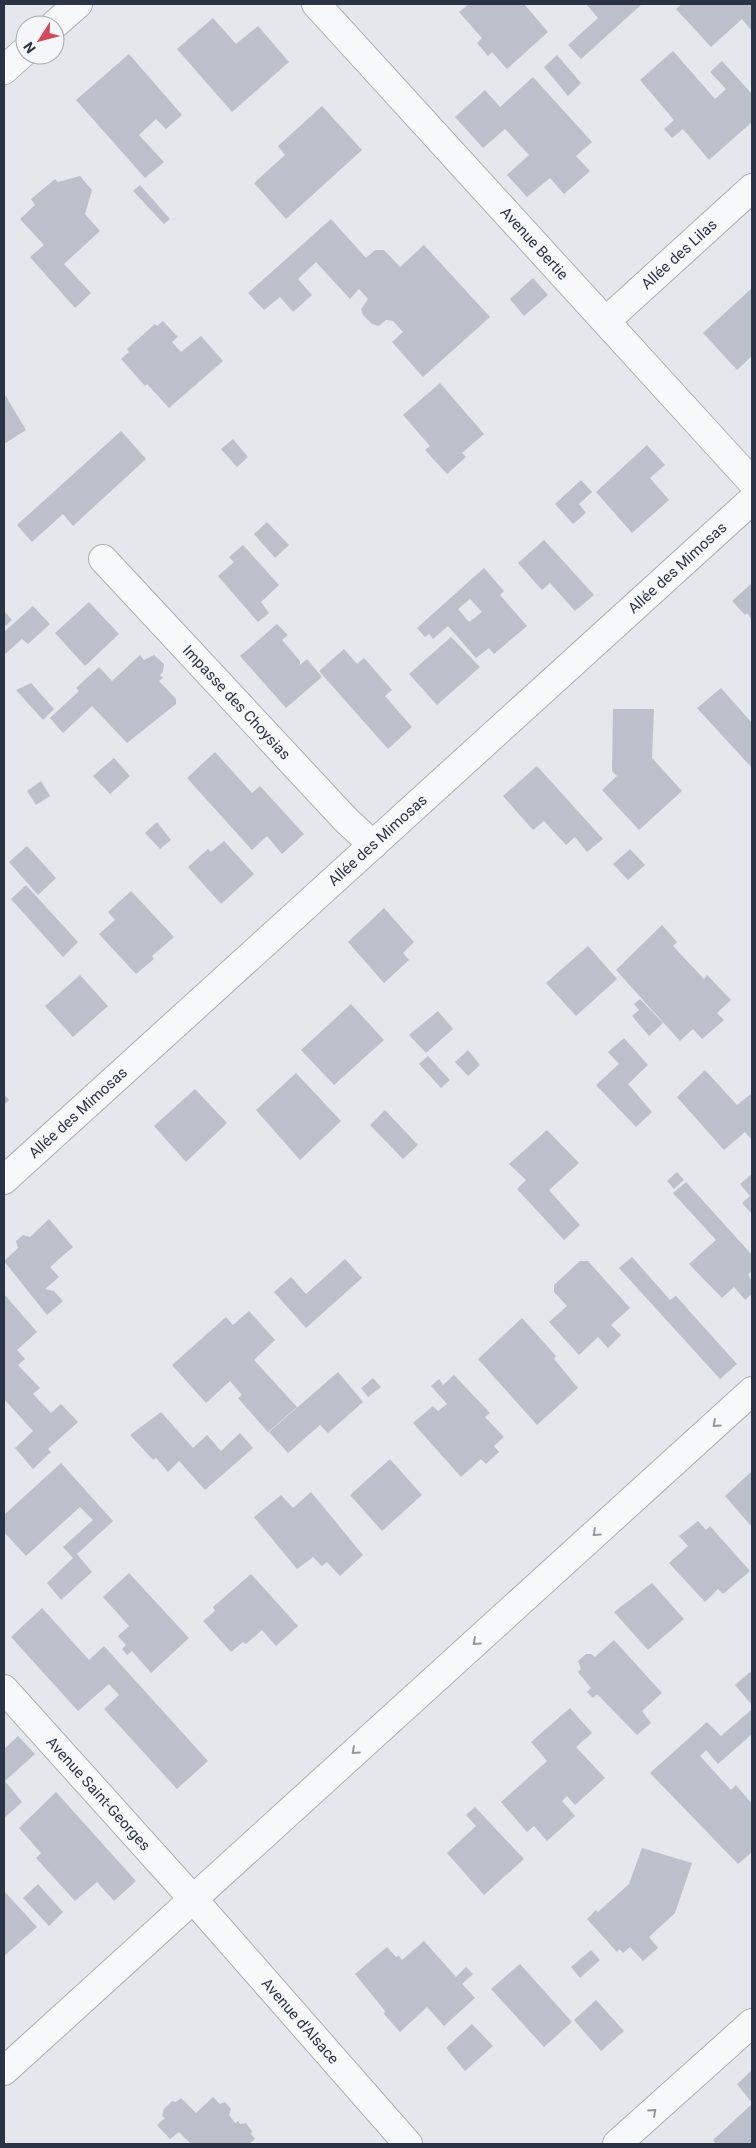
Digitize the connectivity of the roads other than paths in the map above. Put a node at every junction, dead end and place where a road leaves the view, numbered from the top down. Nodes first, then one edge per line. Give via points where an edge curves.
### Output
1 (78, 4) edge
2 (316, 4) edge
3 (65, 15) edge
4 (15, 60) edge
5 (4, 70) edge
6 (752, 188) edge
7 (606, 321) junction
8 (752, 482) edge
9 (752, 500) edge
10 (102, 559) dead end
11 (373, 845) junction
12 (4, 1180) edge
13 (752, 1391) edge
14 (4, 1689) edge
15 (193, 1899) junction
16 (752, 2023) edge
17 (4, 2071) edge
18 (408, 2144) edge
19 (617, 2144) edge

1 - 3 street
2 - 7 street, Avenue Bertie
4 - 5 street
6 - 7 street, Allée des Lilas
7 - 8 street, Avenue Bertie
9 - 11 street, Allée des Mimosas
10 - 11 street, Impasse des Choysias
11 - 12 street, Allée des Mimosas
13 -> 15 street
14 - 15 street, Avenue Saint-Georges
15 - 17 street
15 - 18 street, Avenue d'Alsace
19 -> 16 street

